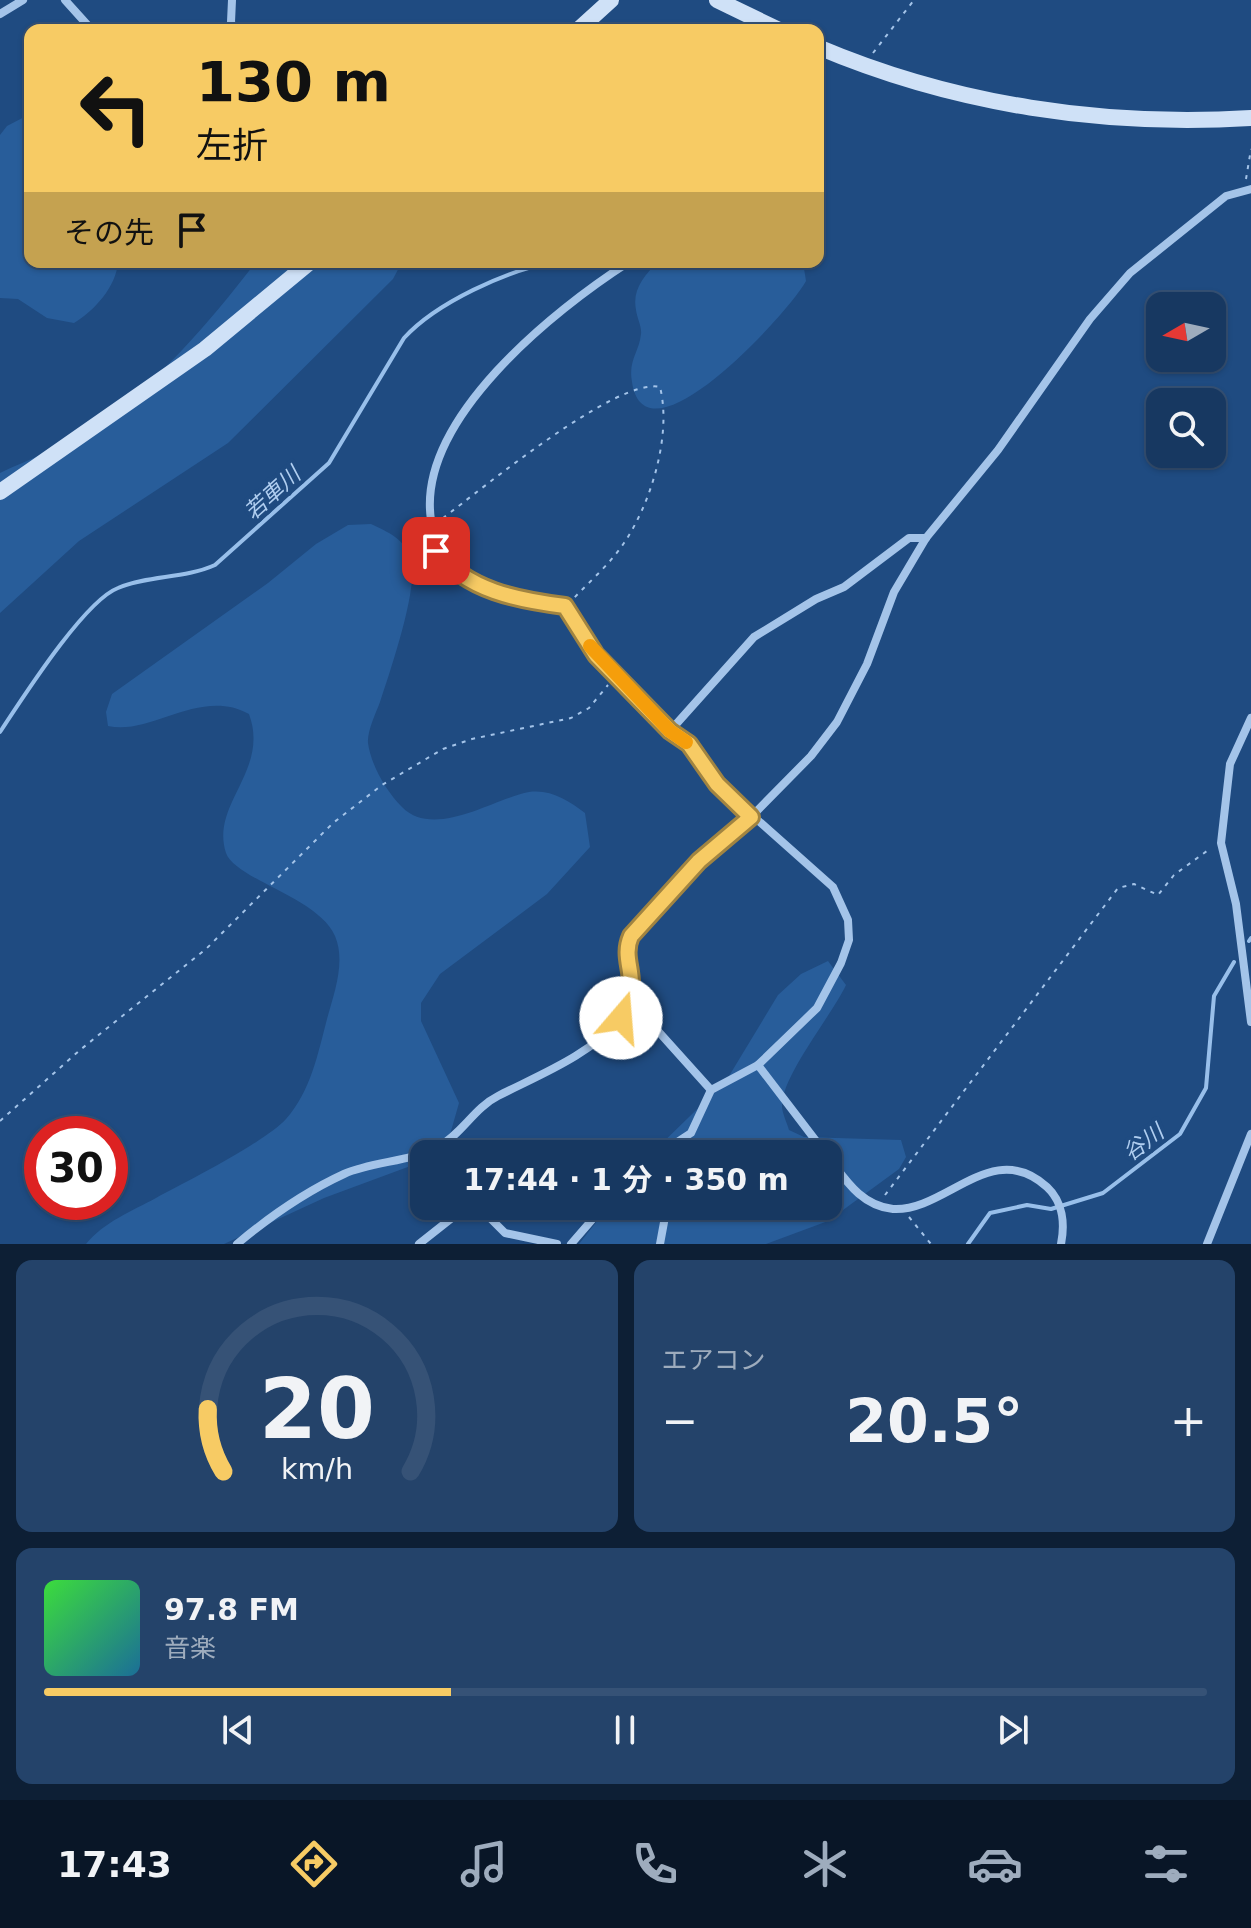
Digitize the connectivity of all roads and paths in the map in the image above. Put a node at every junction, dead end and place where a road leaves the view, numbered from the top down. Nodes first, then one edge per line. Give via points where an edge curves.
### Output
1 (23, 0) edge
2 (65, 0) edge
3 (232, 0) edge
4 (611, 0) edge
5 (717, 0) edge
6 (914, 0) edge
7 (0, 14) edge
8 (87, 24) edge
9 (232, 24) edge
10 (585, 24) edge
11 (767, 24) edge
12 (824, 50) edge
13 (863, 66) junction
14 (1251, 118) edge
15 (1251, 149) edge
16 (1247, 190) edge
17 (303, 268) edge
18 (620, 268) edge
19 (0, 492) edge
20 (432, 526) junction
21 (926, 538) junction
22 (565, 606) junction
23 (615, 672) junction
24 (1251, 718) edge
25 (670, 731) junction
26 (751, 817) junction
27 (1221, 843) junction
28 (631, 1001) junction
29 (1251, 1022) edge
30 (758, 1065) junction
31 (711, 1090) junction
32 (0, 1121) edge
33 (1251, 1134) edge
34 (450, 1140) edge
35 (683, 1140) edge
36 (816, 1140) edge
37 (410, 1158) edge
38 (842, 1175) edge
39 (877, 1206) junction
40 (903, 1209) junction
41 (449, 1220) edge
42 (492, 1220) edge
43 (592, 1220) edge
44 (664, 1220) edge
45 (237, 1244) edge
46 (419, 1244) edge
47 (557, 1244) edge
48 (571, 1244) edge
49 (660, 1244) edge
50 (931, 1244) edge
51 (1061, 1244) edge
52 (1207, 1244) edge

1 - 7 street
2 - 8 street
3 - 9 street
4 - 10 street
5 - 11 street
6 - 13 path
12 - 13 street
13 - 14 street via 988,101 1079,115 1189,122
15 - 16 path
16 - 21 street via 1226,196 1130,273
17 - 19 street via 205,349
18 - 20 street via 546,323 475,398 438,462
20 - 22 street via 436,551 474,584
20 - 22 path via 582,417 633,389 660,387 660,449 644,505 624,543
21 - 25 street via 909,538 844,587 754,637
21 - 26 street via 894,592 867,664 837,722
22 - 23 street via 596,655
23 - 25 street
23 - 32 path via 589,708 571,718 443,749 382,785 333,823 206,949
24 - 27 street via 1230,764
25 - 26 street via 689,744 717,784
26 - 28 street via 699,861 631,936
26 - 30 street via 833,887 848,920 849,940 817,1008
27 - 29 street via 1236,904
27 - 39 path via 1193,858 1158,895 1134,884 1118,888
28 - 31 street
28 - 34 street via 595,1042 496,1097
30 - 31 street
30 - 36 street
31 - 35 street
33 - 52 street
37 - 45 street via 344,1174
38 - 39 street
39 - 40 street
40 - 50 path
40 - 51 street via 973,1178 1010,1170 1035,1178 1059,1203
41 - 46 street
42 - 47 street via 505,1233
43 - 48 street
44 - 49 street

